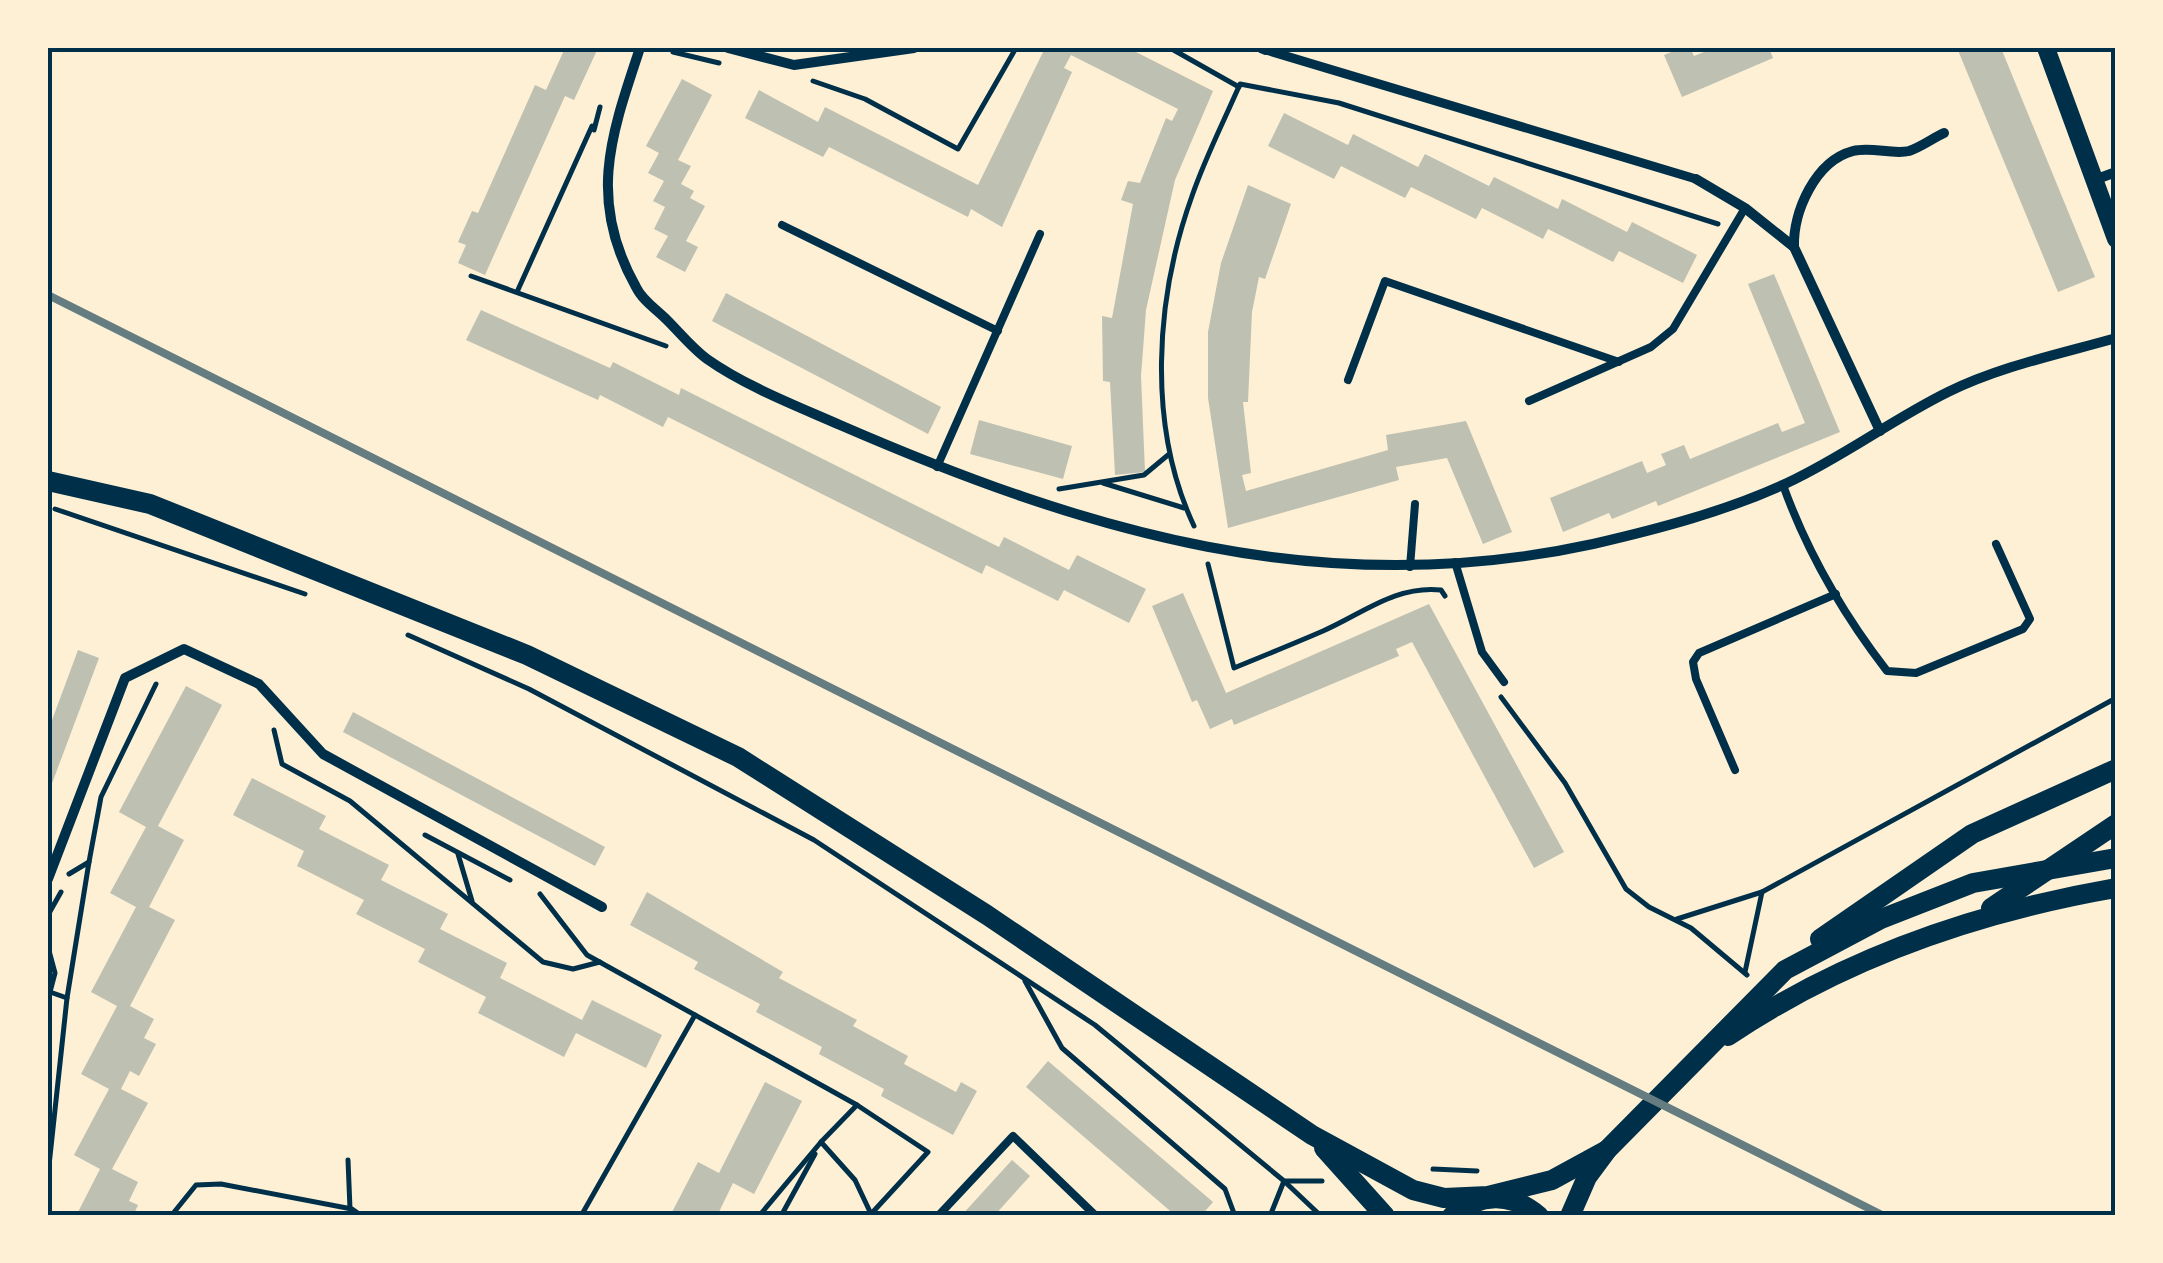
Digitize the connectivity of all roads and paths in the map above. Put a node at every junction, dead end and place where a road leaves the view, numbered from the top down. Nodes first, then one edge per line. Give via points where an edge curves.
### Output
1 (640, 48) edge
2 (728, 48) edge
3 (914, 48) edge
4 (1016, 48) edge
5 (1170, 48) edge
6 (2046, 48) edge
7 (1264, 49) edge
8 (674, 52) dead end
9 (722, 64) dead end
10 (797, 77) dead end
11 (1239, 87) junction
12 (596, 119) dead end
13 (1944, 133) dead end
14 (2106, 175) edge
15 (1696, 179) joint
16 (1744, 208) junction
17 (782, 225) dead end
18 (1732, 228) junction
19 (1040, 234) dead end
20 (2116, 238) edge
21 (1794, 247) junction
22 (471, 276) dead end
23 (517, 292) junction
24 (998, 331) junction
25 (2116, 338) edge
26 (707, 359) junction
27 (1619, 362) junction
28 (1348, 380) dead end
29 (1529, 401) dead end
30 (1880, 431) junction
31 (1168, 455) junction
32 (937, 467) junction
33 (48, 481) edge
34 (1100, 482) junction
35 (1783, 484) junction
36 (1048, 491) dead end
37 (1415, 504) dead end
38 (48, 507) edge
39 (1186, 508) junction
40 (1996, 544) dead end
41 (1205, 550) junction
42 (1455, 562) junction
43 (1410, 566) junction
44 (1836, 594) junction
45 (314, 597) dead end
46 (1448, 602) dead end
47 (402, 632) dead end
48 (159, 678) dead end
49 (1504, 682) dead end
50 (1499, 694) dead end
51 (2116, 698) edge
52 (274, 728) dead end
53 (2116, 769) edge
54 (1735, 770) dead end
55 (2116, 824) edge
56 (425, 835) dead end
57 (458, 853) junction
58 (511, 857) junction
59 (2116, 858) edge
60 (90, 862) junction
61 (2054, 866) junction
62 (48, 879) edge
63 (2116, 888) edge
64 (1762, 892) junction
65 (543, 898) junction
66 (473, 904) junction
67 (602, 907) dead end
68 (48, 915) edge
69 (1677, 920) junction
70 (1963, 923) junction
71 (48, 947) edge
72 (600, 962) junction
73 (1785, 970) junction
74 (1744, 973) junction
75 (1023, 978) junction
76 (1754, 980) dead end
77 (50, 992) junction
78 (67, 998) junction
79 (48, 1002) edge
80 (696, 1015) dead end
81 (1702, 1053) junction
82 (58, 1084) junction
83 (48, 1091) edge
84 (856, 1105) junction
85 (1312, 1136) junction
86 (821, 1142) junction
87 (1607, 1150) junction
88 (348, 1160) dead end
89 (1419, 1167) dead end
90 (1494, 1170) dead end
91 (48, 1175) edge
92 (1284, 1181) junction
93 (1334, 1193) dead end
94 (1488, 1196) junction
95 (350, 1208) junction
96 (871, 1215) edge
97 (171, 1216) edge
98 (362, 1216) edge
99 (581, 1216) edge
100 (759, 1216) edge
101 (782, 1216) edge
102 (938, 1216) edge
103 (1096, 1216) edge
104 (1236, 1216) edge
105 (1270, 1216) edge
106 (1321, 1216) edge
107 (1384, 1216) edge
108 (1452, 1216) edge
109 (1539, 1216) edge
110 (1570, 1216) edge

1 - 26 street via 612,134 606,213 637,290
2 - 3 street via 794,65
4 - 10 path via 958,149 865,99
5 - 11 path
6 - 14 street
7 - 15 street
8 - 9 path
11 - 18 path via 1338,103
11 - 31 path via 1190,200 1167,299
12 - 23 path
13 - 21 street via 1906,152 1854,150 1833,160 1794,223
14 - 20 street
15 - 16 street
16 - 18 lane
16 - 21 street
17 - 24 lane
18 - 27 lane via 1673,328
19 - 24 lane
21 - 30 street
22 - 23 path
23 - 26 path
24 - 32 lane
25 - 30 street via 1995,372
26 - 32 street
27 - 28 lane via 1385,281
27 - 29 lane
30 - 35 street
31 - 34 path via 1144,475
31 - 39 path
32 - 41 street
33 - 85 main road via 150,504 527,655 738,757 988,915
34 - 36 path
34 - 39 path
35 - 42 street via 1593,544
35 - 44 lane via 1802,540
37 - 43 lane
38 - 45 path
39 - 41 path
40 - 44 lane via 2030,619 2023,628 1916,673 1886,671
41 - 43 street
41 - 46 path via 1234,668 1396,594 1442,590
42 - 43 street
42 - 49 lane via 1482,652
44 - 54 lane via 1699,653 1696,679
47 - 75 path via 560,704 814,840
48 - 60 path via 101,798
50 - 69 path via 1565,783 1626,888
51 - 64 path
52 - 66 path via 282,764 350,802
53 - 73 main road via 1957,842
55 - 61 main road
56 - 57 path
57 - 65 path
57 - 66 path
58 - 62 street via 323,754 259,684 184,649 125,678
58 - 65 path
58 - 67 street
59 - 61 main road
60 - 68 path via 66,876
60 - 78 path
61 - 70 main road
61 - 73 main road via 1926,900
63 - 70 main road
64 - 69 path
64 - 74 path
65 - 72 path via 587,955
66 - 72 path via 542,962 573,969
69 - 74 path
70 - 81 main road via 1774,1005
71 - 77 path via 55,973
72 - 84 path
73 - 81 main road
74 - 76 path
75 - 92 path via 1095,1025
75 - 104 path via 1062,1048 1224,1188
77 - 78 path
77 - 79 path
78 - 82 path
80 - 99 path
81 - 87 main road
82 - 83 path
82 - 91 path
84 - 86 path
84 - 96 path via 928,1152
85 - 94 main road via 1427,1195
85 - 107 main road
86 - 96 path via 854,1180
86 - 100 path
86 - 101 path
87 - 94 main road via 1552,1180
87 - 110 main road
88 - 95 path
89 - 90 path
92 - 93 path via 1322,1181
92 - 105 path
92 - 106 path
94 - 108 main road
94 - 109 main road via 1523,1203
95 - 97 path via 196,1184
95 - 98 path
102 - 103 lane via 1013,1136

